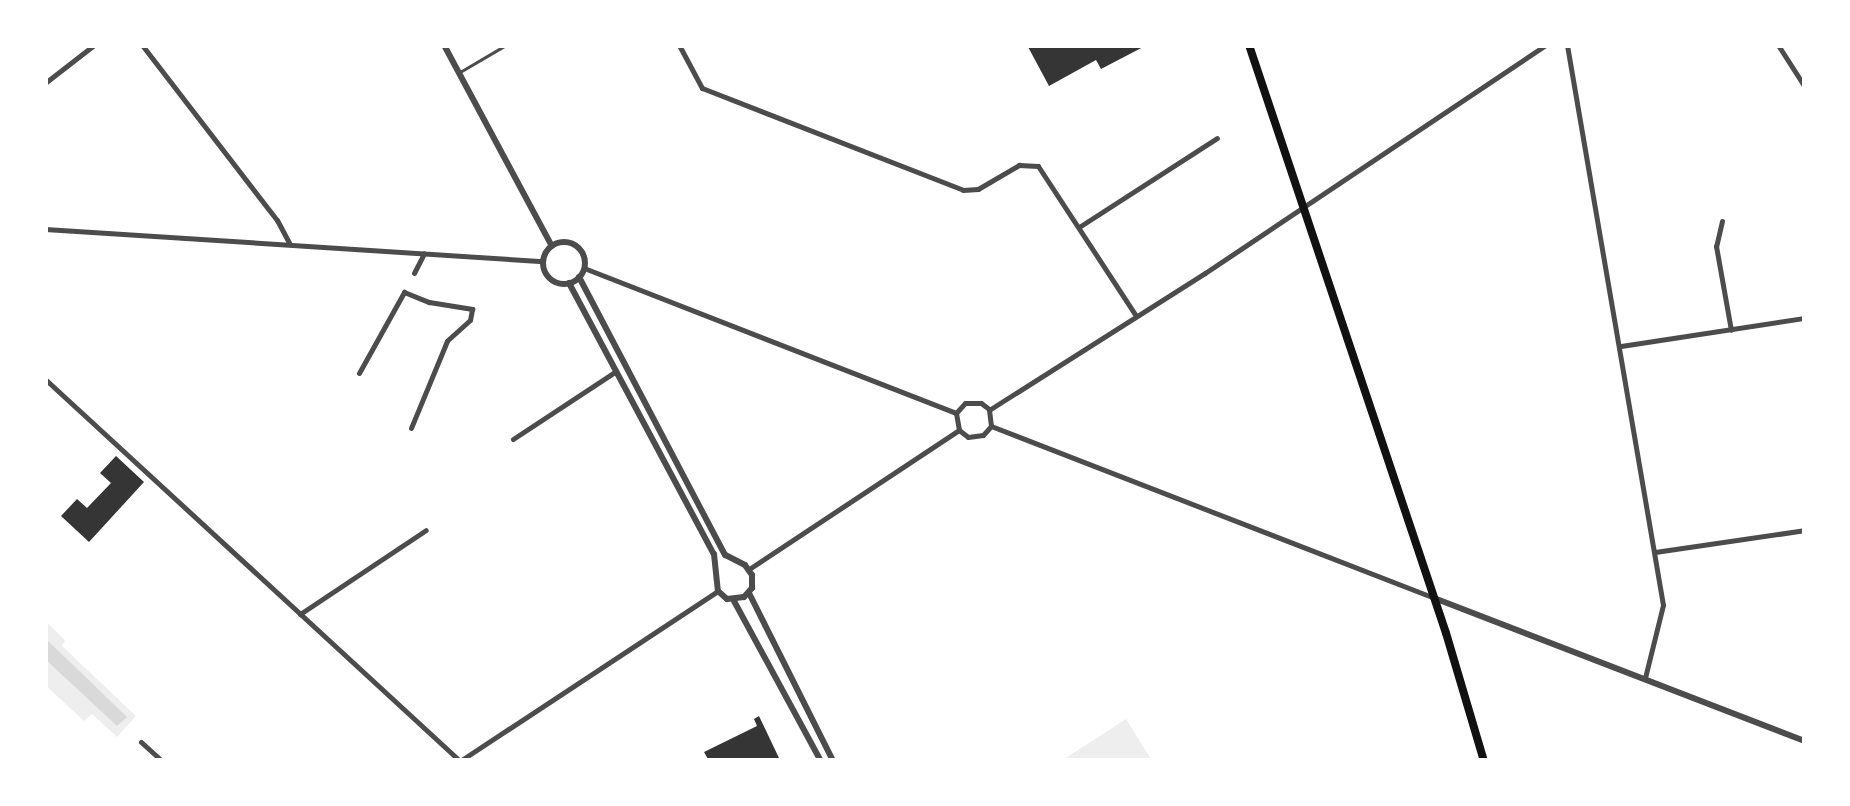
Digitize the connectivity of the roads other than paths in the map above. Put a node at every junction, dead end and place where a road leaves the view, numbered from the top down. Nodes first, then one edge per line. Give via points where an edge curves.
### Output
1 (94, 45) edge
2 (142, 45) edge
3 (444, 45) edge
4 (506, 45) edge
5 (679, 45) edge
6 (1249, 45) edge
7 (1545, 45) edge
8 (1567, 45) edge
9 (1778, 45) edge
10 (459, 73) junction
11 (45, 83) edge
12 (1805, 87) edge
13 (1217, 138) dead end
14 (1304, 205) junction
15 (1722, 222) dead end
16 (1079, 227) junction
17 (45, 228) edge
18 (290, 245) junction
19 (552, 246) junction
20 (424, 253) junction
21 (543, 261) junction
22 (584, 268) junction
23 (414, 273) dead end
24 (579, 277) junction
25 (570, 283) junction
26 (1136, 316) junction
27 (1805, 318) edge
28 (1731, 330) junction
29 (1622, 346) junction
30 (616, 370) junction
31 (359, 374) dead end
32 (45, 378) edge
33 (990, 410) junction
34 (956, 413) junction
35 (991, 426) junction
36 (411, 428) dead end
37 (958, 430) junction
38 (514, 439) dead end
39 (426, 530) dead end
40 (1805, 530) edge
41 (1653, 552) junction
42 (734, 562) junction
43 (749, 570) junction
44 (718, 571) junction
45 (718, 591) junction
46 (749, 593) junction
47 (1434, 598) junction
48 (734, 600) junction
49 (299, 614) junction
50 (1645, 678) junction
51 (1805, 741) edge
52 (141, 742) dead end
53 (162, 761) edge
54 (460, 761) edge
55 (820, 761) edge
56 (833, 761) edge
57 (1484, 761) edge

1 - 11 street
2 - 18 street
3 - 10 street
4 - 10 lane
5 - 16 street via 702,88 963,190 978,190 1019,165 1038,166
6 - 14 main road
7 - 14 street
8 - 29 street
9 - 12 street
10 - 19 street
13 - 16 street
14 - 26 street
14 - 47 main road
15 - 28 street via 1716,246
16 - 26 street
17 - 18 street
18 - 20 street
19 - 21 street
19 - 22 street via 575,246
20 - 21 street
20 - 23 street
21 - 25 street via 551,279
22 - 24 street
22 - 34 street
24 - 25 street
24 - 42 street via 724,556
25 - 30 street
26 - 33 street
27 - 28 street
28 - 29 street
29 - 41 street
30 - 38 street
30 - 44 street
31 - 36 street via 404,292 472,309 470,320 446,341
32 - 49 street
33 - 34 street via 973,401
33 - 35 street
34 - 37 street
35 - 37 street via 976,437
35 - 47 street
37 - 43 street
39 - 49 street
40 - 41 street
41 - 50 street via 1663,606
42 - 43 street
42 - 44 street
43 - 46 street
44 - 45 street
45 - 48 street
45 - 54 street
46 - 48 street
46 - 56 street
47 - 50 street
47 - 57 main road
48 - 55 street
49 - 54 street
50 - 51 street
52 - 53 street

